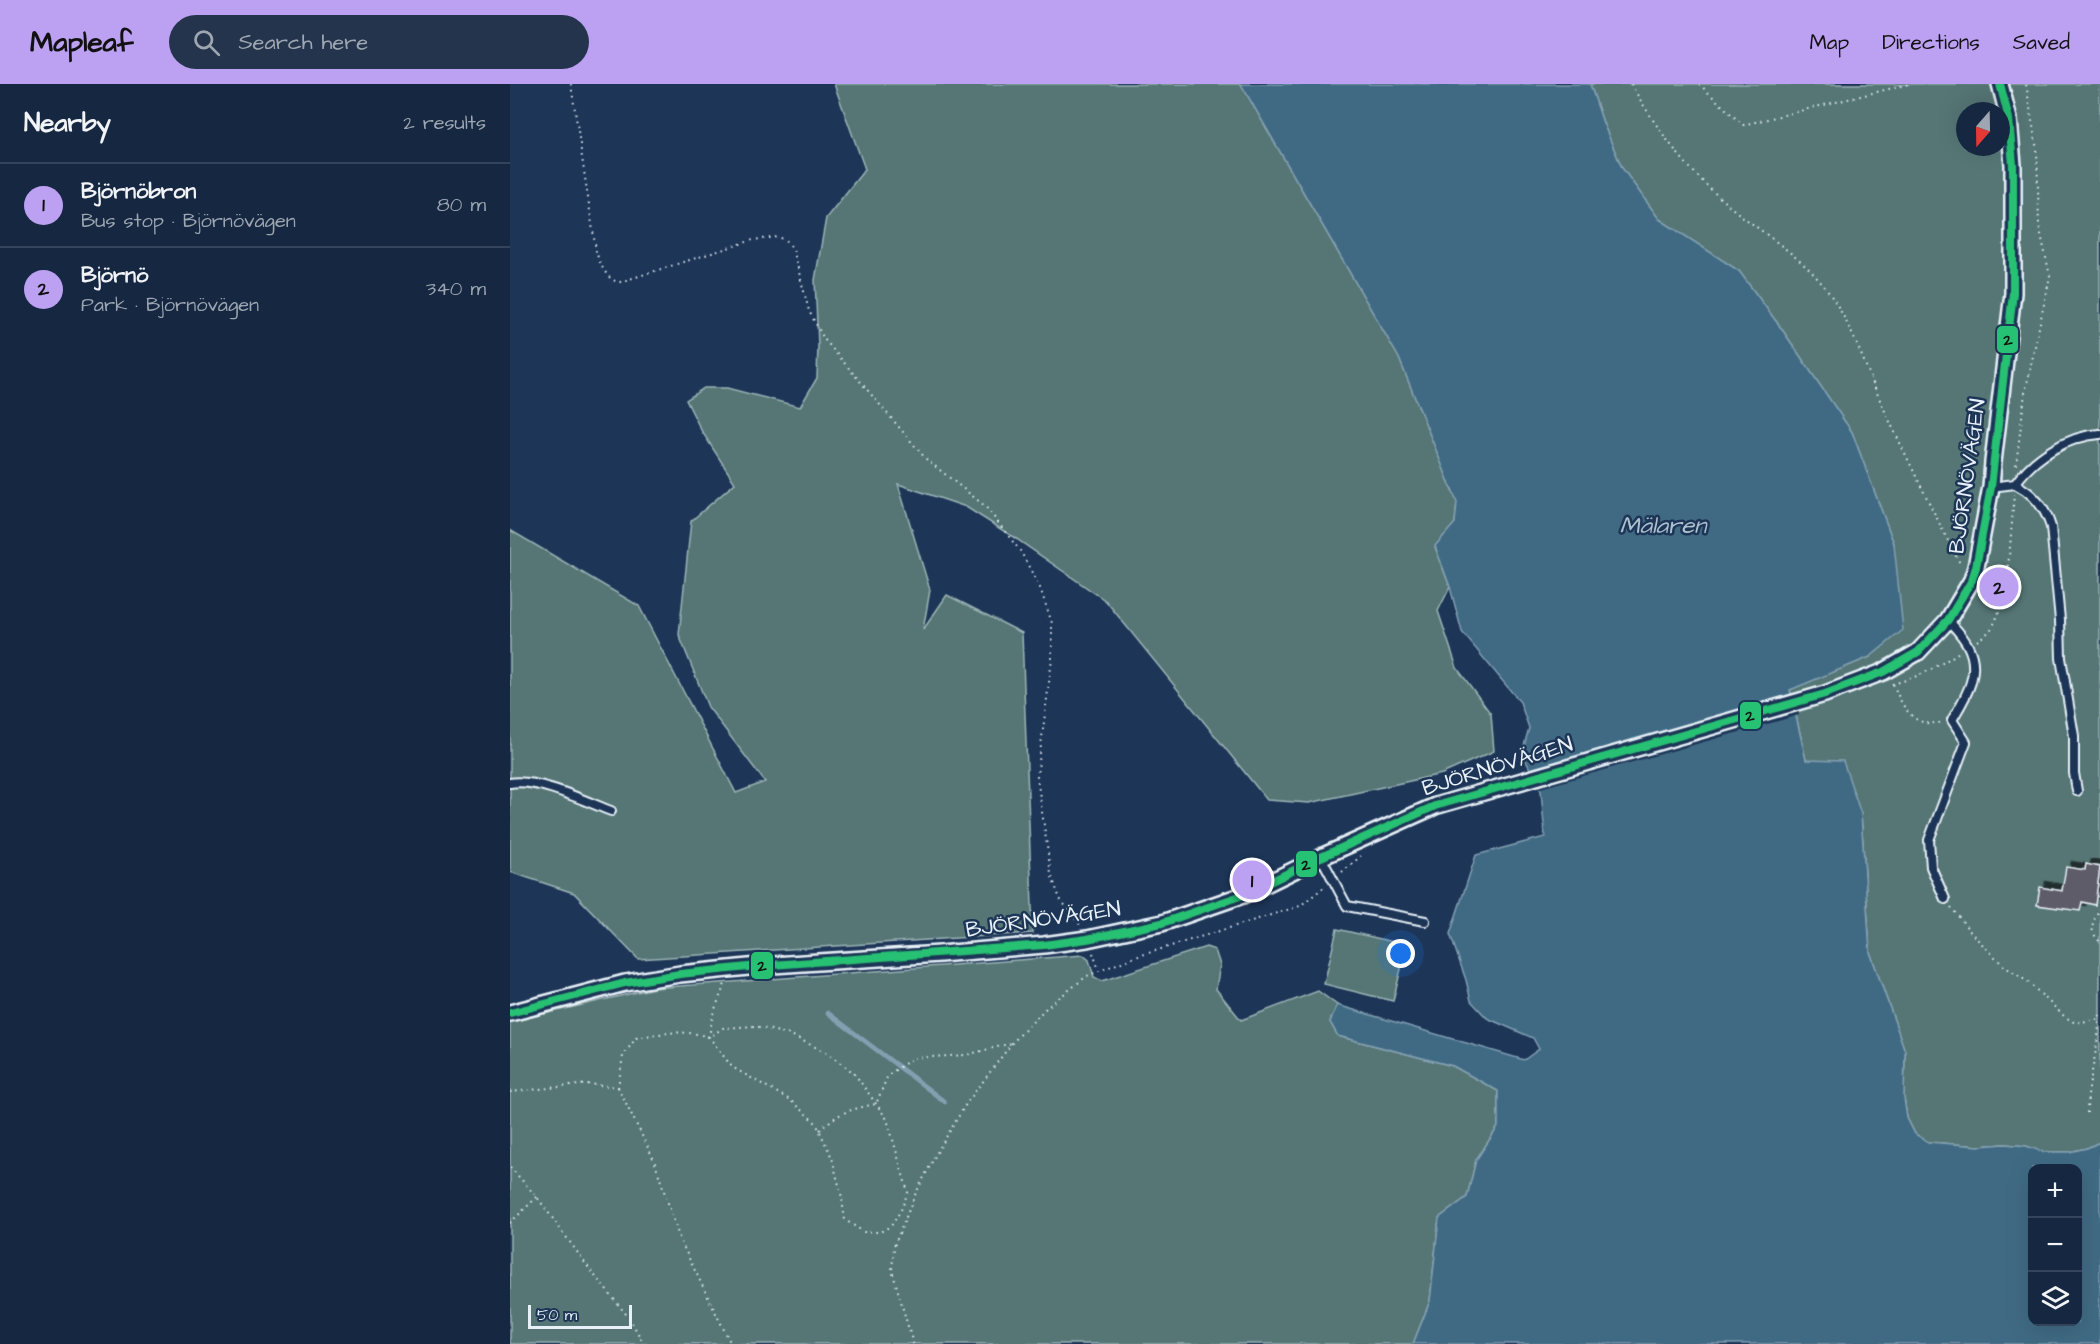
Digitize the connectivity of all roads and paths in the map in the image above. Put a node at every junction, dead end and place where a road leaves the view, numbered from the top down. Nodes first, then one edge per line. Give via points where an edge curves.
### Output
1 (571, 84) edge
2 (1631, 84) edge
3 (1699, 84) edge
4 (1909, 84) edge
5 (2000, 84) edge
6 (2100, 434) edge
7 (2015, 484) junction
8 (1991, 487) junction
9 (1972, 580) junction
10 (2003, 597) dead end
11 (1948, 620) junction
12 (1893, 684) dead end
13 (1952, 720) junction
14 (510, 783) edge
15 (2077, 791) dead end
16 (611, 811) dead end
17 (1321, 857) junction
18 (1322, 889) dead end
19 (1944, 899) joint
20 (2100, 908) edge
21 (1425, 921) dead end
22 (1087, 939) junction
23 (2100, 942) edge
24 (732, 968) junction
25 (1099, 970) junction
26 (510, 1012) edge
27 (2100, 1015) edge
28 (2099, 1019) edge
29 (709, 1037) junction
30 (1012, 1043) junction
31 (2099, 1048) edge
32 (618, 1087) junction
33 (510, 1092) edge
34 (876, 1104) junction
35 (2087, 1113) dead end
36 (819, 1131) junction
37 (510, 1167) edge
38 (537, 1197) junction
39 (510, 1223) edge
40 (644, 1344) edge
41 (731, 1344) edge
42 (913, 1344) edge

1 - 22 path via 596,251 610,278 620,282 753,240 786,240 793,249 810,311 824,339 926,459 985,506 1021,552 1040,588 1052,623 1052,659 1037,777 1051,874 1060,899
2 - 9 path via 1658,129 1705,184 1803,264 1827,290 1851,330 1951,547
3 - 4 path via 1743,125
5 - 8 street, BJÖRNÖVÄGEN via 2009,119 2013,165 2013,293
6 - 7 lane via 2084,435 2046,454 2023,472
7 - 8 lane
7 - 15 lane via 2035,498 2048,515 2051,527
8 - 9 street, BJÖRNÖVÄGEN
9 - 10 path
9 - 11 street, BJÖRNÖVÄGEN
11 - 13 lane via 1968,646 1975,665 1969,690
11 - 17 street, BJÖRNÖVÄGEN via 1918,652 1883,672 1825,694 1435,806
12 - 13 path via 1912,717 1930,725
13 - 19 lane via 1966,742 1929,840 1930,867
14 - 16 lane via 558,791
17 - 21 lane via 1347,906
17 - 22 street, BJÖRNÖVÄGEN via 1243,895 1162,923
18 - 25 path via 1300,906
19 - 28 path via 1997,960 2028,982 2064,1016 2075,1023
20 - 23 path via 2091,929
22 - 24 street, BJÖRNÖVÄGEN
22 - 25 path
24 - 26 street, BJÖRNÖVÄGEN via 626,983
24 - 29 path via 713,1014
25 - 30 path via 1046,1008
27 - 28 path
28 - 31 path
29 - 32 path via 681,1032 636,1038 623,1056
29 - 34 path via 723,1028 755,1026 791,1035 827,1053 854,1073
29 - 36 path via 732,1067 790,1100 816,1123
30 - 34 path via 966,1055 914,1058 888,1075
30 - 42 path via 966,1104 936,1154 894,1246 892,1270
31 - 35 path via 2087,1095
32 - 33 path via 589,1084
32 - 41 path via 654,1160 680,1240
34 - 36 path via 849,1109
34 - 36 path via 886,1119 908,1192 891,1226 880,1232 864,1232 845,1221 832,1158
37 - 38 path
38 - 39 path
38 - 40 path via 630,1319

